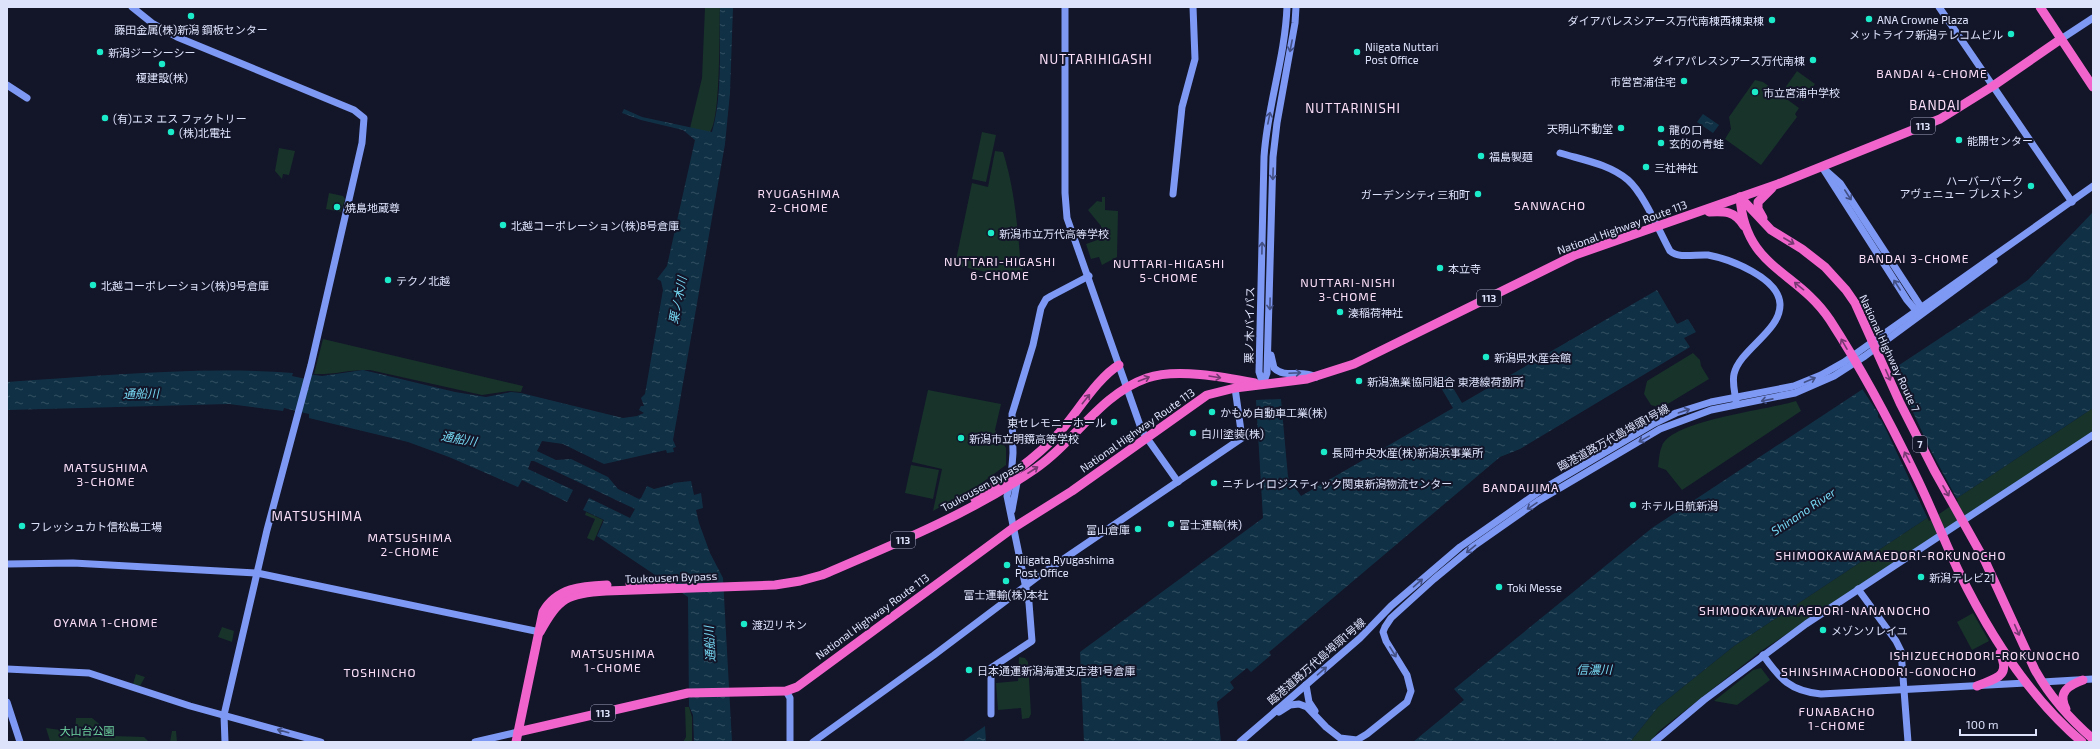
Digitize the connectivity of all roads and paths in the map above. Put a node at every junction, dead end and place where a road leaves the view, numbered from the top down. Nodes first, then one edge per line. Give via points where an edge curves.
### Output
1 (132, 7) edge
2 (1065, 7) edge
3 (1192, 7) edge
4 (1287, 7) edge
5 (1296, 7) edge
6 (1939, 7) edge
7 (2040, 7) edge
8 (2093, 18) edge
9 (2061, 39) junction
10 (7, 85) edge
11 (1993, 86) junction
12 (2093, 87) edge
13 (27, 98) dead end
14 (1560, 153) dead end
15 (1822, 167) junction
16 (1778, 184) junction
17 (2093, 186) edge
18 (1173, 194) dead end
19 (1740, 197) junction
20 (2072, 202) junction
21 (1698, 212) junction
22 (1657, 227) junction
23 (1771, 230) junction
24 (1753, 243) junction
25 (2009, 247) junction
26 (1088, 276) junction
27 (1918, 309) junction
28 (1922, 315) junction
29 (1270, 325) junction
30 (1119, 365) junction
31 (1316, 377) junction
32 (1263, 384) junction
33 (1235, 388) junction
34 (1736, 398) junction
35 (1737, 406) junction
36 (2093, 435) edge
37 (1145, 438) junction
38 (1178, 482) junction
39 (1013, 528) junction
40 (7, 564) edge
41 (257, 573) junction
42 (1025, 586) junction
43 (586, 589) junction
44 (1858, 589) junction
45 (1987, 626) junction
46 (540, 632) junction
47 (1383, 632) junction
48 (1364, 634) junction
49 (1763, 655) junction
50 (7, 669) edge
51 (2093, 679) edge
52 (2083, 680) junction
53 (2042, 682) junction
54 (2026, 683) junction
55 (1306, 685) junction
56 (1977, 686) junction
57 (1905, 690) junction
58 (786, 691) junction
59 (7, 702) edge
60 (224, 714) junction
61 (991, 714) dead end
62 (1272, 714) junction
63 (2074, 721) junction
64 (1321, 722) junction
65 (518, 732) junction
66 (2093, 739) edge
67 (20, 742) edge
68 (225, 742) edge
69 (321, 742) edge
70 (475, 742) edge
71 (516, 742) edge
72 (790, 742) edge
73 (813, 742) edge
74 (1240, 742) edge
75 (1654, 742) edge
76 (1908, 742) edge
77 (2082, 742) edge

1 - 41 street via 164,31 354,110 364,118 362,143 311,366
2 - 26 street via 1066,206
3 - 18 street via 1195,59 1182,107
32 -> 4 street, 栗ノ木バイパス via 1259,372 1264,157 1267,125 1284,40
5 -> 29 street, 栗ノ木バイパス via 1274,151
6 - 11 street
7 - 9 highway
8 - 9 street
9 - 11 highway, National Highway Route 113 / 113
9 - 12 highway
10 - 13 street
11 - 15 highway, National Highway Route 113 / 113 via 1940,119
11 - 20 street
14 - 22 street via 1606,167 1624,177 1640,194
15 - 16 highway, National Highway Route 113 / 113
15 - 27 street
16 - 19 highway, National Highway Route 113 / 113
16 - 23 highway via 1762,196 1758,205 1761,216 1768,222
17 - 20 street, 臨港道路万代島埠頭1号線
19 - 21 highway, National Highway Route 113 / 113
19 - 23 highway, National Highway Route 7 / 7
19 - 24 highway, 7
20 - 25 street, 臨港道路万代島埠頭1号線
21 - 22 highway, National Highway Route 113 / 113
21 - 24 highway via 1733,213
22 - 31 highway, National Highway Route 113 / 113 via 1575,255 1368,358
22 - 34 street via 1674,254 1704,255 1732,262 1763,279 1779,297 1780,310 1776,319 1736,370
23 -> 53 highway, National Highway Route 7 / 7 via 1825,267 1846,290 1861,314 1919,442 1970,534
45 -> 24 highway, 7 via 1884,412 1822,309 1808,294 1773,267
25 - 27 street, 臨港道路万代島埠頭1号線
25 - 28 street, 臨港道路万代島埠頭1号線
26 - 30 street
26 - 39 street via 1044,302 1014,402 1013,453 1018,471 1012,514
27 - 28 street
34 -> 27 street, 臨港道路万代島埠頭1号線 via 1785,388 1821,375 1844,362
28 -> 35 street, 臨港道路万代島埠頭1号線 via 1834,376 1794,393
29 -> 31 street via 1274,368 1282,374 1302,372
29 - 32 street, 栗ノ木バイパス via 1267,373
30 - 37 street
43 -> 30 highway, Toukousen Bypass / 113 via 775,580 819,571 950,513 1000,483 1058,434
31 - 32 highway, National Highway Route 113 / 113
32 - 33 highway, National Highway Route 113 / 113
43 -> 32 highway, Toukousen Bypass / 113 via 775,585 822,575 978,504 1050,458 1121,390 1148,378 1176,373
33 - 37 highway, National Highway Route 113 / 113 via 1200,399
33 - 38 street via 1242,438
34 - 35 street
48 -> 34 street, 臨港道路万代島埠頭1号線 via 1391,606 1460,547 1538,492 1668,417 1703,405
35 -> 47 street, 臨港道路万代島埠頭1号線 via 1699,414 1660,429 1538,501 1434,579 1391,618
36 - 44 street
37 - 38 street
37 - 39 highway, National Highway Route 113 / 113 via 1072,491
38 - 42 street
39 - 42 street
39 - 58 highway, National Highway Route 113 / 113 via 796,687
40 - 41 street via 73,563
41 - 46 street
41 - 60 street
42 - 61 street via 1032,641 991,668
42 - 73 street
43 - 46 highway, Toukousen Bypass / 113 via 557,605
44 - 49 street
44 - 57 street via 1901,651
45 - 54 highway, 7
45 - 56 highway via 2005,668 1998,677
46 - 65 highway, Toukousen Bypass / 113
47 - 48 street via 1375,630
47 -> 64 street, 臨港道路万代島埠頭1号線 via 1410,684 1411,691 1407,702 1357,740 1340,738
55 -> 48 street, 臨港道路万代島埠頭1号線
49 - 57 street via 1784,680 1795,688 1809,693
49 - 75 street
50 - 60 street via 89,673 190,706
51 - 52 street
52 - 53 street
52 - 63 highway via 2069,686 2063,696 2064,705
53 - 54 highway
53 - 63 highway, National Highway Route 7 / 7
54 - 56 street
54 - 77 highway, 7 via 2063,725
55 - 62 street, 臨港道路万代島埠頭1号線
55 - 64 street via 1309,702
56 - 57 street
57 - 76 street
58 - 65 highway, National Highway Route 113 / 113 via 688,693
58 - 72 street via 790,698
59 - 67 street
60 - 68 street
69 -> 60 street
62 - 64 street, 臨港道路万代島埠頭1号線 via 1290,705 1299,704 1307,707
62 - 74 street
63 - 66 highway, National Highway Route 7 / 7
65 - 70 street
65 - 71 highway, 113

